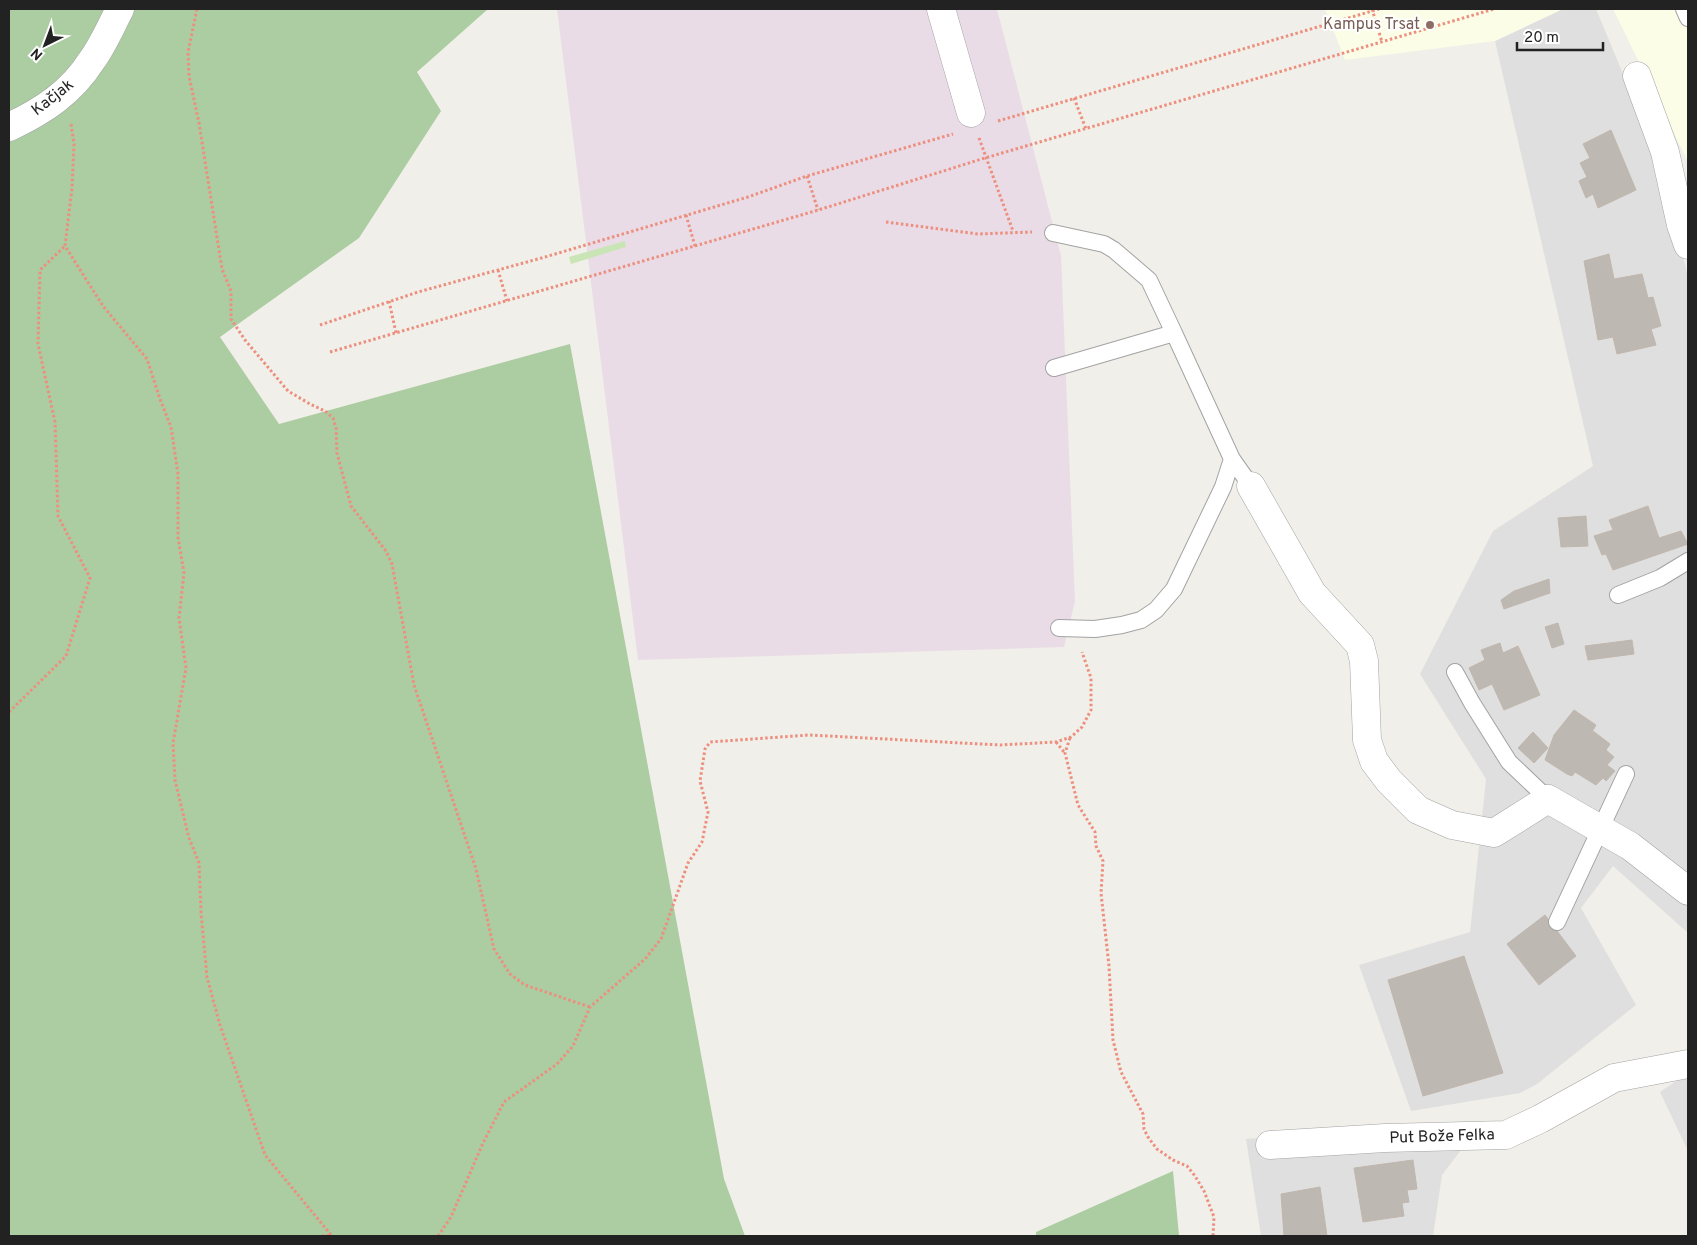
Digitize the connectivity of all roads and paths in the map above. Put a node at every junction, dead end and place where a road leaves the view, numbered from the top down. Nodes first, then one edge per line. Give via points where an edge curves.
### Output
1 (120, 9) edge
2 (197, 9) edge
3 (941, 9) edge
4 (1379, 9) edge
5 (1494, 9) edge
6 (1684, 9) edge
7 (1372, 10) edge
8 (1688, 18) edge
9 (1382, 42) junction
10 (1636, 76) dead end
11 (72, 86) junction
12 (1074, 98) junction
13 (998, 121) dead end
14 (9, 127) edge
15 (969, 127) junction
16 (1086, 129) junction
17 (985, 158) junction
18 (808, 176) junction
19 (818, 210) junction
20 (686, 215) junction
21 (886, 222) dead end
22 (1686, 229) edge
23 (1012, 232) junction
24 (1053, 233) joint
25 (65, 246) junction
26 (695, 246) junction
27 (498, 270) junction
28 (389, 301) junction
29 (507, 301) junction
30 (320, 325) dead end
31 (396, 332) junction
32 (1174, 333) junction
33 (330, 352) dead end
34 (1054, 368) dead end
35 (1232, 459) junction
36 (1251, 486) joint
37 (1688, 561) edge
38 (1618, 595) dead end
39 (1066, 628) joint
40 (1455, 672) dead end
41 (9, 712) edge
42 (1070, 737) junction
43 (1056, 742) junction
44 (1065, 753) junction
45 (1626, 774) dead end
46 (1548, 799) junction
47 (1600, 829) junction
48 (1688, 891) edge
49 (1557, 922) dead end
50 (590, 1007) junction
51 (1688, 1064) edge
52 (1270, 1145) dead end
53 (322, 1236) edge
54 (332, 1236) edge
55 (438, 1236) edge
56 (1214, 1236) edge

1 - 11 street, Kačjak via 93,60
2 - 50 path via 188,52 189,76 222,269 231,291 231,318 245,340 288,391 333,418 337,453 351,506 386,550 392,564 414,685 476,869 494,949 510,974 525,984
3 - 15 street
4 - 7 path
5 - 9 path
6 - 8 lane
7 - 9 path
7 - 12 path
9 - 16 path
10 - 22 street via 1665,152
11 - 14 street, Kačjak via 37,113
11 - 25 path via 69,114 74,144
12 - 13 path
12 - 16 path
15 - 17 path
15 - 18 path
16 - 17 path
17 - 19 path
17 - 23 path
18 - 19 path
18 - 20 path
19 - 26 path
20 - 26 path
20 - 27 path
21 - 23 path via 978,234
23 - 24 path
24 - 32 lane via 1104,244 1114,250 1150,280
25 - 41 path via 40,270 38,344 54,422 58,516 90,578 66,656
25 - 54 path via 102,306 147,359 171,427 178,474 178,537 184,573 179,618 186,668 173,743 175,780 189,838 199,862 207,977 220,1025 265,1155
26 - 29 path
27 - 28 path
27 - 29 path
28 - 30 path
28 - 31 path
29 - 31 path
31 - 33 path
32 - 34 lane
32 - 35 lane
35 - 36 lane
35 - 39 lane via 1223,487 1174,589 1156,610 1141,620 1122,625
36 - 46 street via 1312,593 1360,645 1364,661 1367,740 1374,761 1389,781 1418,810 1452,825 1494,833
37 - 38 lane via 1660,578
39 - 42 path via 1092,678 1091,710 1082,727
40 - 46 lane via 1509,762
42 - 43 path
42 - 44 path
43 - 44 path
43 - 50 path via 1000,745 809,735 710,742 705,749 700,781 708,812 702,842 688,863 661,938 645,959
44 - 56 path via 1078,805 1095,832 1096,846 1103,860 1101,893 1113,1040 1121,1072 1142,1114 1148,1137 1158,1149 1187,1166 1204,1191 1214,1217
45 - 47 lane
46 - 47 street
47 - 48 street via 1630,846
47 - 49 lane
50 - 55 path via 573,1046 557,1064 504,1102 451,1217
51 - 52 street, Put Bože Felka via 1614,1078 1506,1135
53 - 54 path

